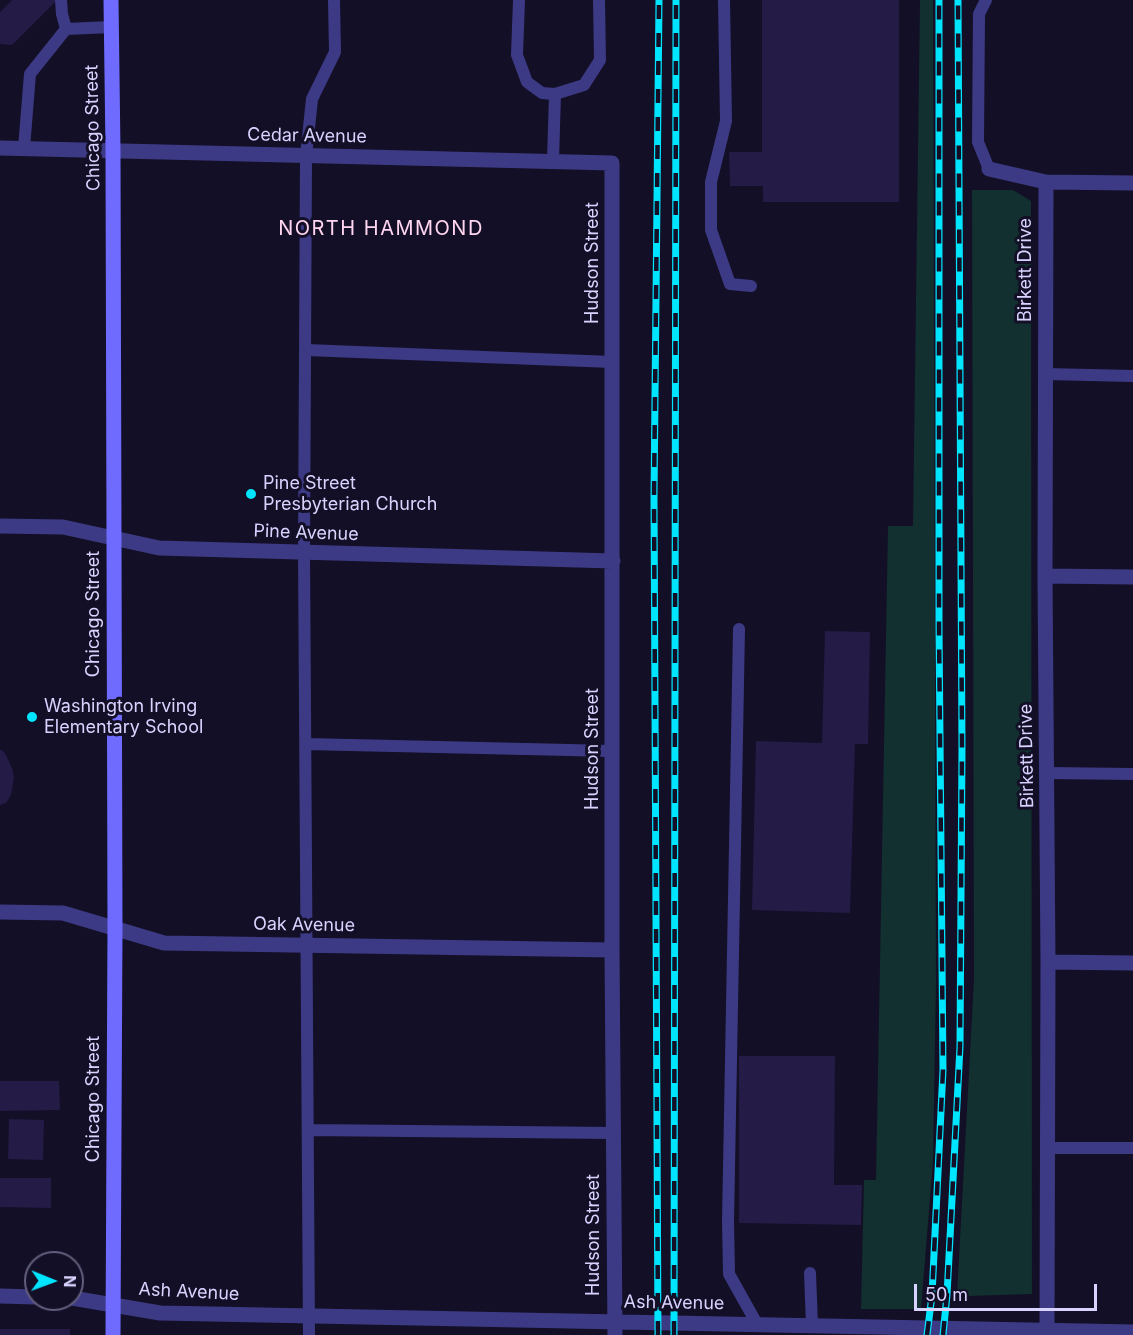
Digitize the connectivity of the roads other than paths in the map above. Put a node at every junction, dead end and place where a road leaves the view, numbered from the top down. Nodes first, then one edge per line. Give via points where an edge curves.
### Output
1 (61, 0) edge
2 (111, 0) edge
3 (334, 0) edge
4 (519, 0) edge
5 (599, 0) edge
6 (724, 0) edge
7 (986, 0) edge
8 (111, 27) junction
9 (66, 29) junction
10 (555, 94) junction
11 (0, 147) edge
12 (24, 148) junction
13 (113, 150) junction
14 (306, 156) junction
15 (553, 161) junction
16 (612, 163) joint
17 (989, 169) joint
18 (1046, 182) junction
19 (1133, 183) edge
20 (751, 286) dead end
21 (306, 350) junction
22 (612, 362) junction
23 (1045, 374) junction
24 (1133, 376) edge
25 (0, 526) edge
26 (113, 538) junction
27 (304, 552) junction
28 (612, 561) junction
29 (1045, 576) junction
30 (1133, 577) edge
31 (739, 629) dead end
32 (306, 744) junction
33 (612, 751) junction
34 (1047, 773) junction
35 (1133, 774) edge
36 (0, 912) edge
37 (114, 928) junction
38 (307, 945) junction
39 (612, 950) junction
40 (1048, 962) junction
41 (1133, 963) edge
42 (308, 1130) junction
43 (613, 1133) junction
44 (1048, 1148) junction
45 (1133, 1148) edge
46 (810, 1274) dead end
47 (0, 1296) edge
48 (24, 1297) edge
49 (84, 1300) edge
50 (113, 1306) junction
51 (309, 1316) junction
52 (757, 1324) junction
53 (812, 1325) junction
54 (615, 1329) edge
55 (1047, 1330) junction
56 (1133, 1332) edge
57 (113, 1335) edge
58 (309, 1335) edge

1 - 9 lane
2 - 8 main road, Chicago Street
3 - 14 lane via 335,52 312,99
4 - 10 lane via 517,55 527,82 542,93
5 - 10 lane via 600,60 584,85
6 - 20 lane via 726,121 711,182 711,230 730,284
7 - 17 lane via 979,14 978,142
8 - 9 lane
8 - 13 main road, Chicago Street
9 - 12 lane via 30,74
10 - 15 lane
11 - 12 street, Cedar Avenue
12 - 13 street, Cedar Avenue
13 - 14 street, Cedar Avenue
13 - 26 main road, Chicago Street
14 - 15 street, Cedar Avenue
14 - 21 lane
15 - 16 street, Cedar Avenue
16 - 22 street, Hudson Street
17 - 18 street
18 - 19 street
18 - 23 street, Birkett Drive
21 - 22 lane
21 - 27 lane
22 - 28 street, Hudson Street
23 - 24 lane
23 - 29 street, Birkett Drive
25 - 26 street, Pine Avenue via 63,527
26 - 27 street, Pine Avenue via 159,548
26 - 37 main road, Chicago Street
27 - 28 street, Pine Avenue
27 - 32 lane
28 - 33 street, Hudson Street
29 - 30 street
29 - 34 street, Birkett Drive
31 - 52 lane via 729,1274
32 - 33 lane
32 - 38 lane
33 - 39 street, Hudson Street
34 - 35 lane
34 - 40 street, Birkett Drive
36 - 37 street, Oak Avenue via 63,913
37 - 38 street, Oak Avenue via 164,943
37 - 50 main road, Chicago Street
38 - 39 street, Oak Avenue
38 - 42 lane
39 - 43 street, Hudson Street
40 - 41 street
40 - 44 street, Birkett Drive
42 - 43 lane
42 - 51 lane
43 - 54 street, Hudson Street
44 - 45 lane
44 - 55 street, Birkett Drive
46 - 53 lane
47 - 48 street
49 - 50 street, Ash Avenue
50 - 51 street, Ash Avenue via 160,1313
50 - 57 main road, Chicago Street
51 - 54 street, Ash Avenue
51 - 58 lane
52 - 53 street, Ash Avenue
52 - 54 street, Ash Avenue
53 - 55 street, Ash Avenue
55 - 56 street, Ash Avenue

